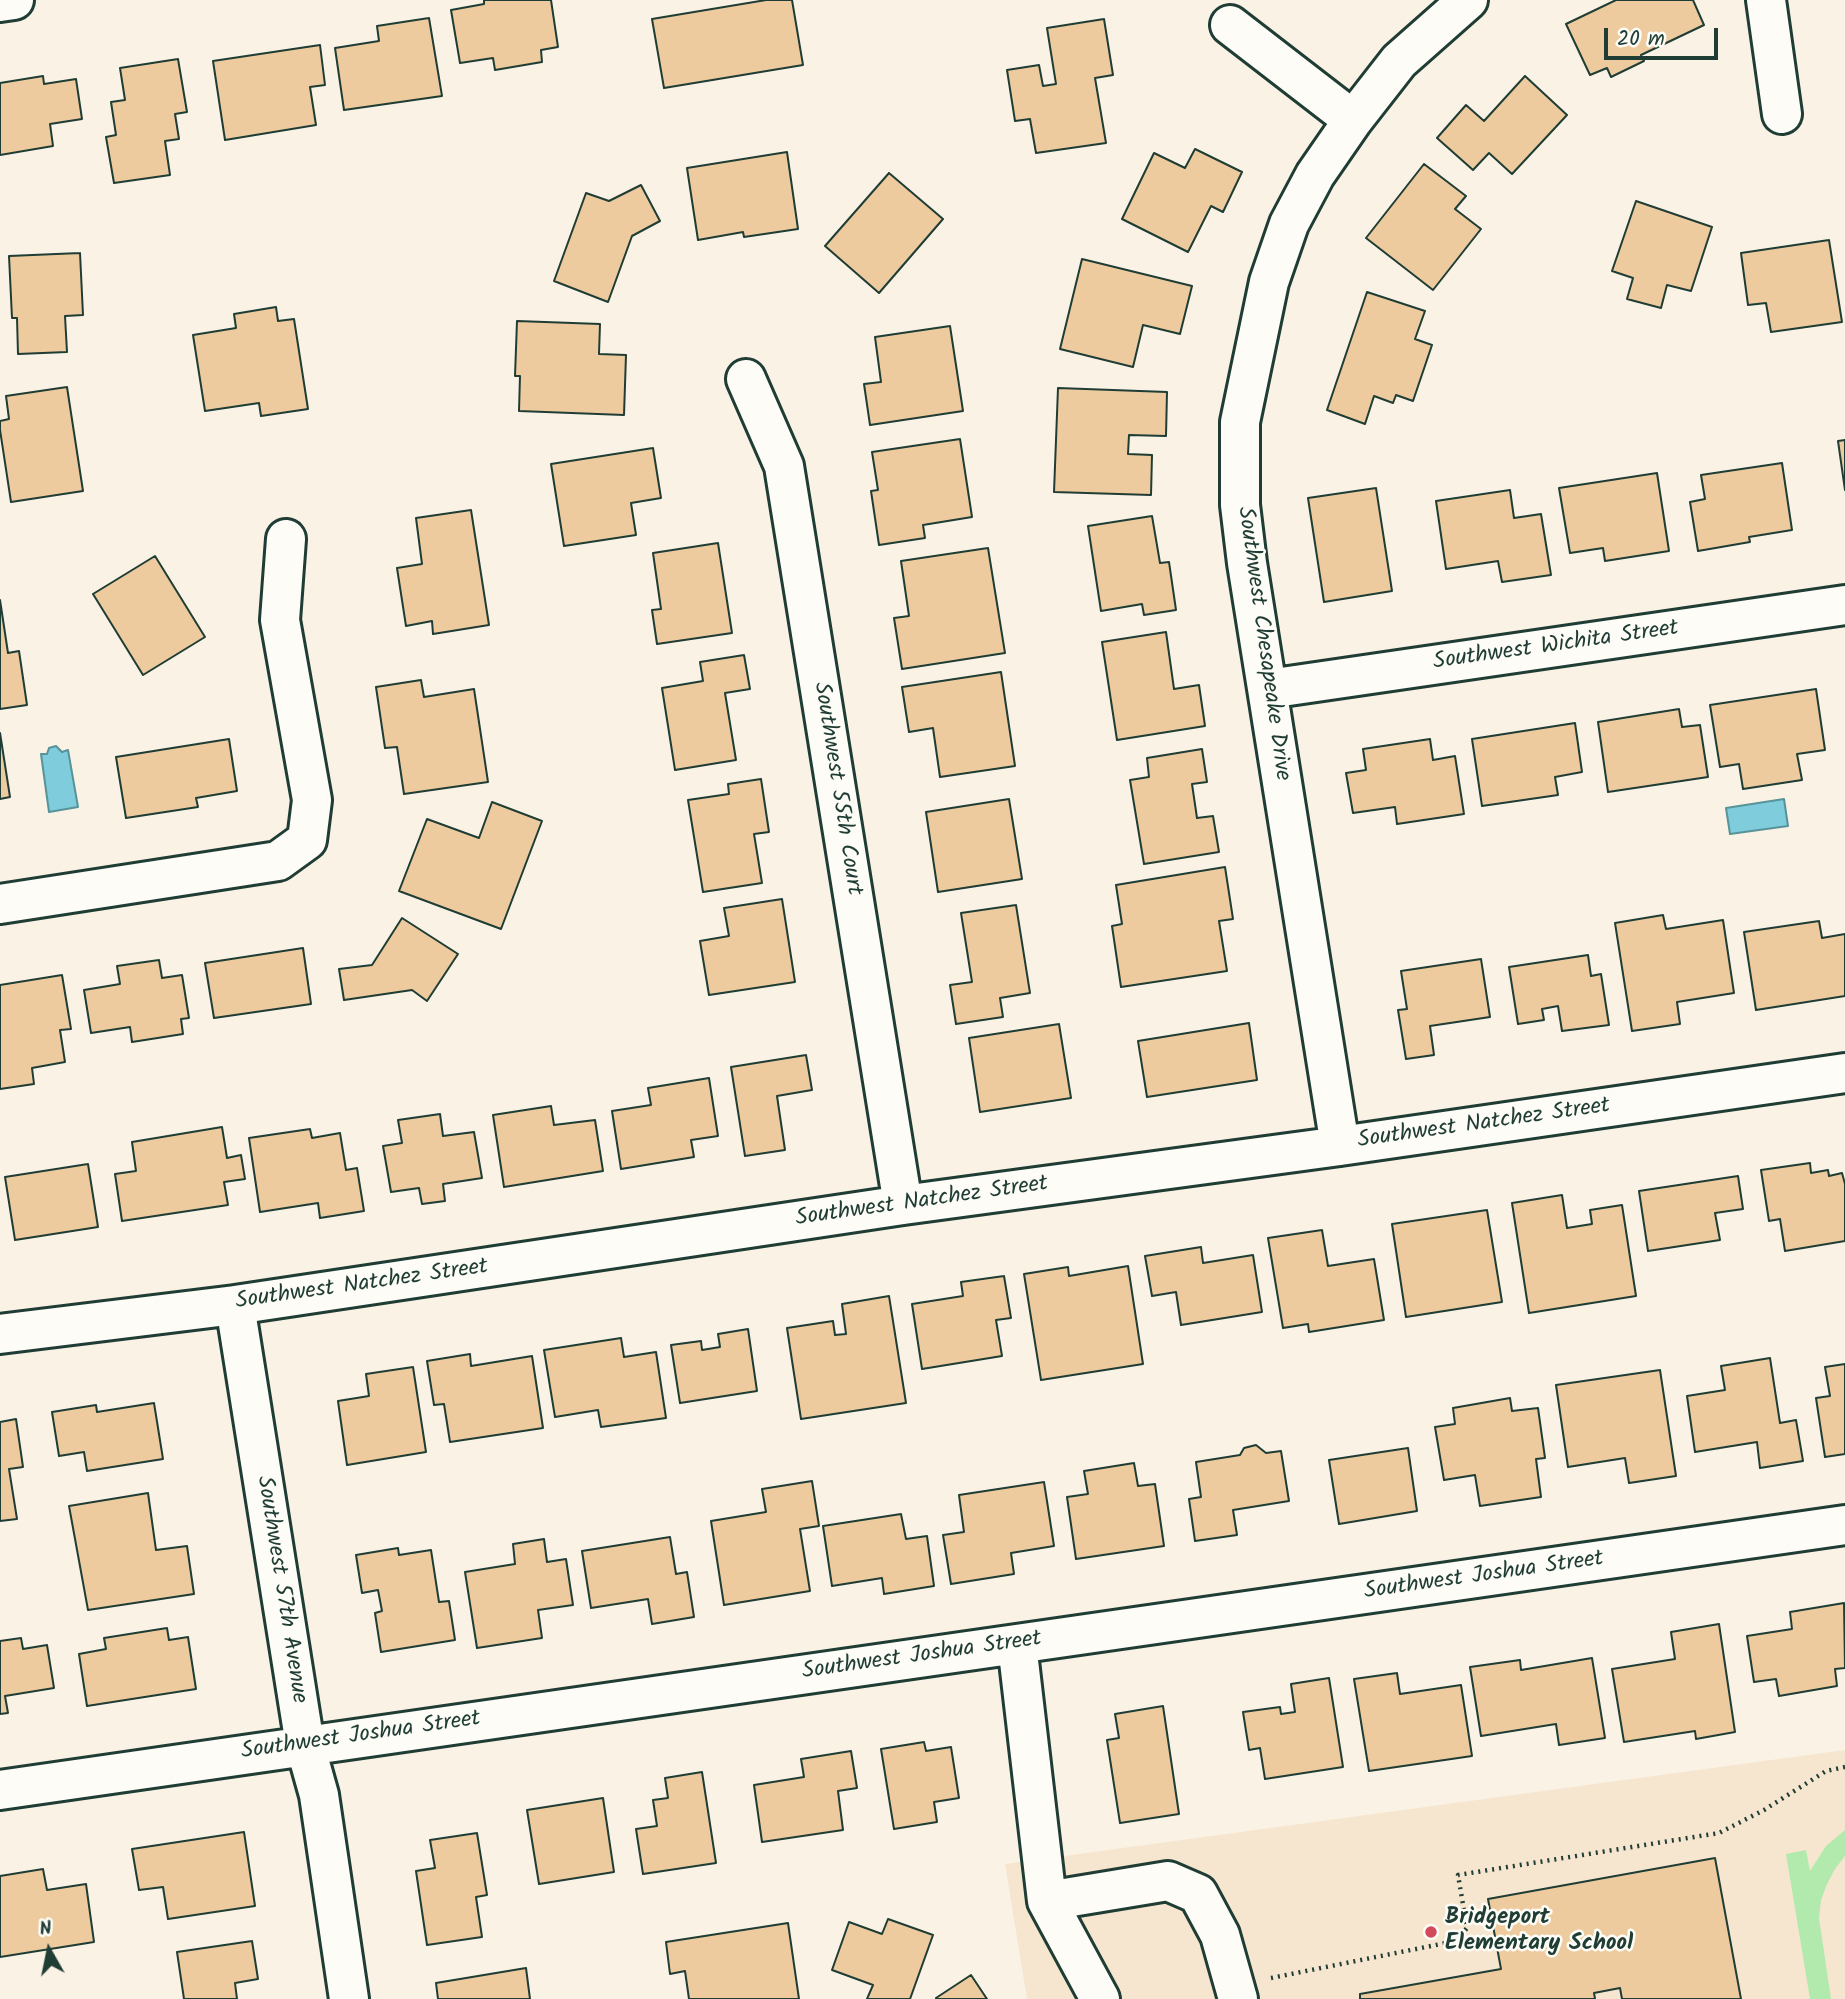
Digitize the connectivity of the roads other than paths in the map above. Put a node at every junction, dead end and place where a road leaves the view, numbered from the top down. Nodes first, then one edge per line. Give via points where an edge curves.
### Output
1 (14, 0) edge
2 (1468, 0) edge
3 (1766, 0) edge
4 (0, 2) edge
5 (1230, 25) dead end
6 (1782, 114) dead end
7 (1353, 120) junction
8 (746, 379) dead end
9 (286, 539) dead end
10 (1845, 605) edge
11 (1268, 689) junction
12 (0, 904) edge
13 (1845, 1073) edge
14 (1340, 1146) junction
15 (903, 1205) junction
16 (234, 1305) junction
17 (0, 1334) edge
18 (1845, 1525) edge
19 (1017, 1644) junction
20 (305, 1745) junction
21 (0, 1790) edge
22 (1047, 1900) junction
23 (1237, 1992) edge
24 (349, 1999) edge
25 (1100, 1999) edge

1 - 4 street
2 - 7 street, Southwest Chesapeake Drive via 1399,61
3 - 6 street
5 - 7 street
7 - 11 street, Southwest Chesapeake Drive via 1289,223 1269,282 1240,422 1240,505
8 - 15 street, Southwest 55th Court via 784,466
9 - 12 street via 280,620 312,800 307,840 278,861
10 - 11 street, Southwest Wichita Street
11 - 14 street, Southwest Chesapeake Drive
13 - 14 street, Southwest Natchez Street
14 - 15 street, Southwest Natchez Street
15 - 16 street, Southwest Natchez Street
16 - 17 street, Southwest Natchez Street
16 - 20 street, Southwest 57th Avenue
18 - 19 street, Southwest Joshua Street
19 - 20 street, Southwest Joshua Street
19 - 22 street
20 - 21 street, Southwest Joshua Street
20 - 24 street, Southwest 57th Avenue via 319,1795
22 - 23 street via 1168,1881 1198,1895 1220,1935
22 - 25 street

